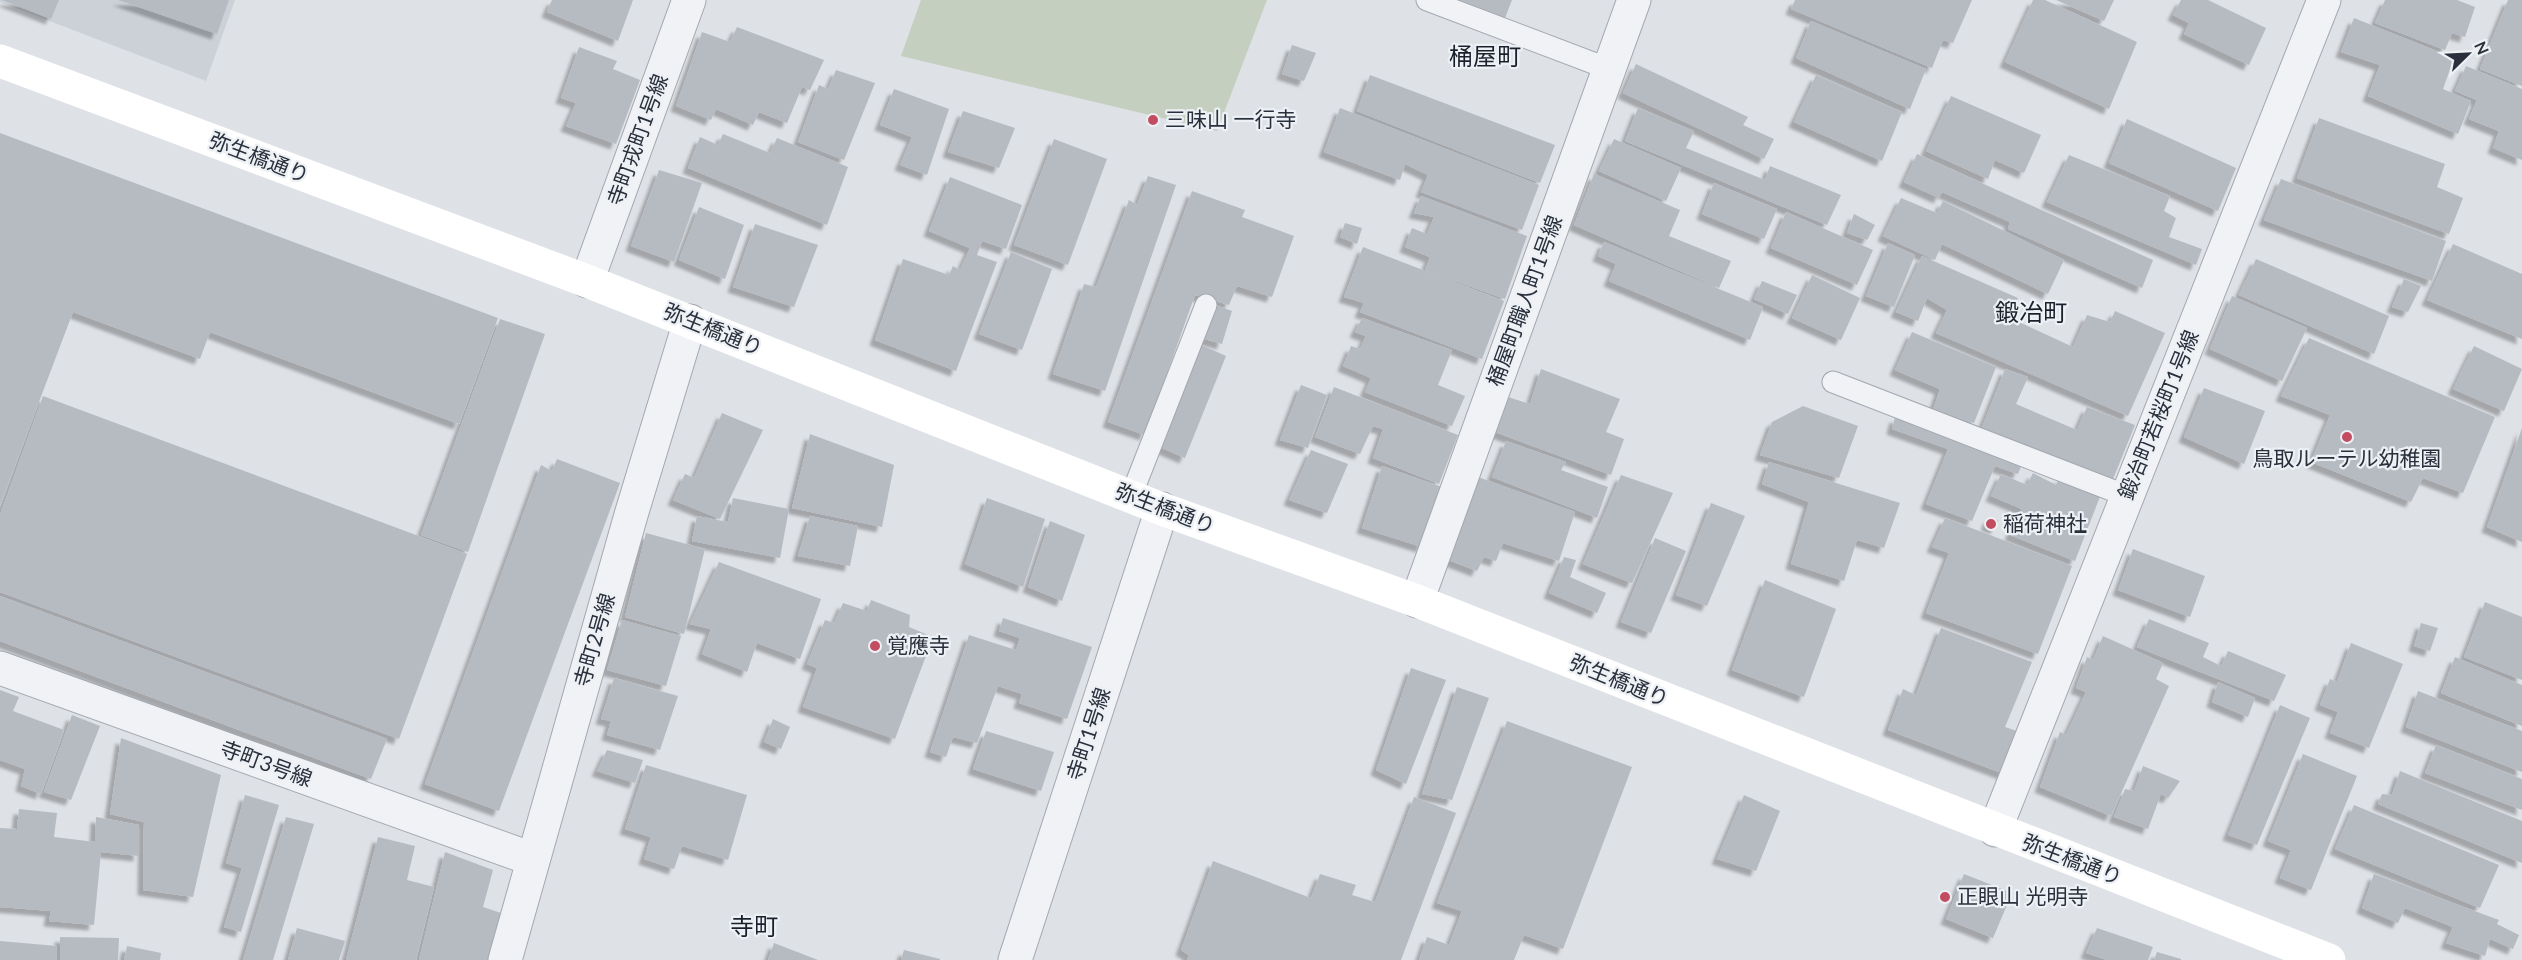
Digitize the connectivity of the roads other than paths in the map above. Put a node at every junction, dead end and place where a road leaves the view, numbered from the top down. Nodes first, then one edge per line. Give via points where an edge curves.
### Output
1 (689, 0) edge
2 (1427, 0) edge
3 (1634, 0) edge
4 (2324, 0) edge
5 (0, 61) edge
6 (1609, 69) junction
7 (587, 281) junction
8 (1206, 305) dead end
9 (690, 321) junction
10 (1833, 382) dead end
11 (1131, 496) junction
12 (2127, 496) junction
13 (1162, 509) junction
14 (1417, 602) junction
15 (0, 668) edge
16 (1995, 830) junction
17 (532, 860) junction
18 (505, 960) edge
19 (1015, 960) edge
20 (2329, 960) edge

1 - 7 street, 寺町戎町1号線
2 - 6 lane
3 - 6 street, 桶屋町職人町1号線
4 - 12 street, 鍛冶町若桜町1号線
5 - 7 street, 弥生橋通り
6 - 14 street, 桶屋町職人町1号線
7 - 9 street, 弥生橋通り
8 - 11 lane
9 - 11 street, 弥生橋通り
9 - 17 street, 寺町2号線
10 - 12 lane
11 - 13 street, 弥生橋通り
12 - 16 street, 鍛冶町若桜町1号線
13 - 14 street, 弥生橋通り
13 - 19 street, 寺町1号線
14 - 16 street, 弥生橋通り
15 - 17 street, 寺町3号線
16 - 20 street, 弥生橋通り
17 - 18 street, 寺町2号線

